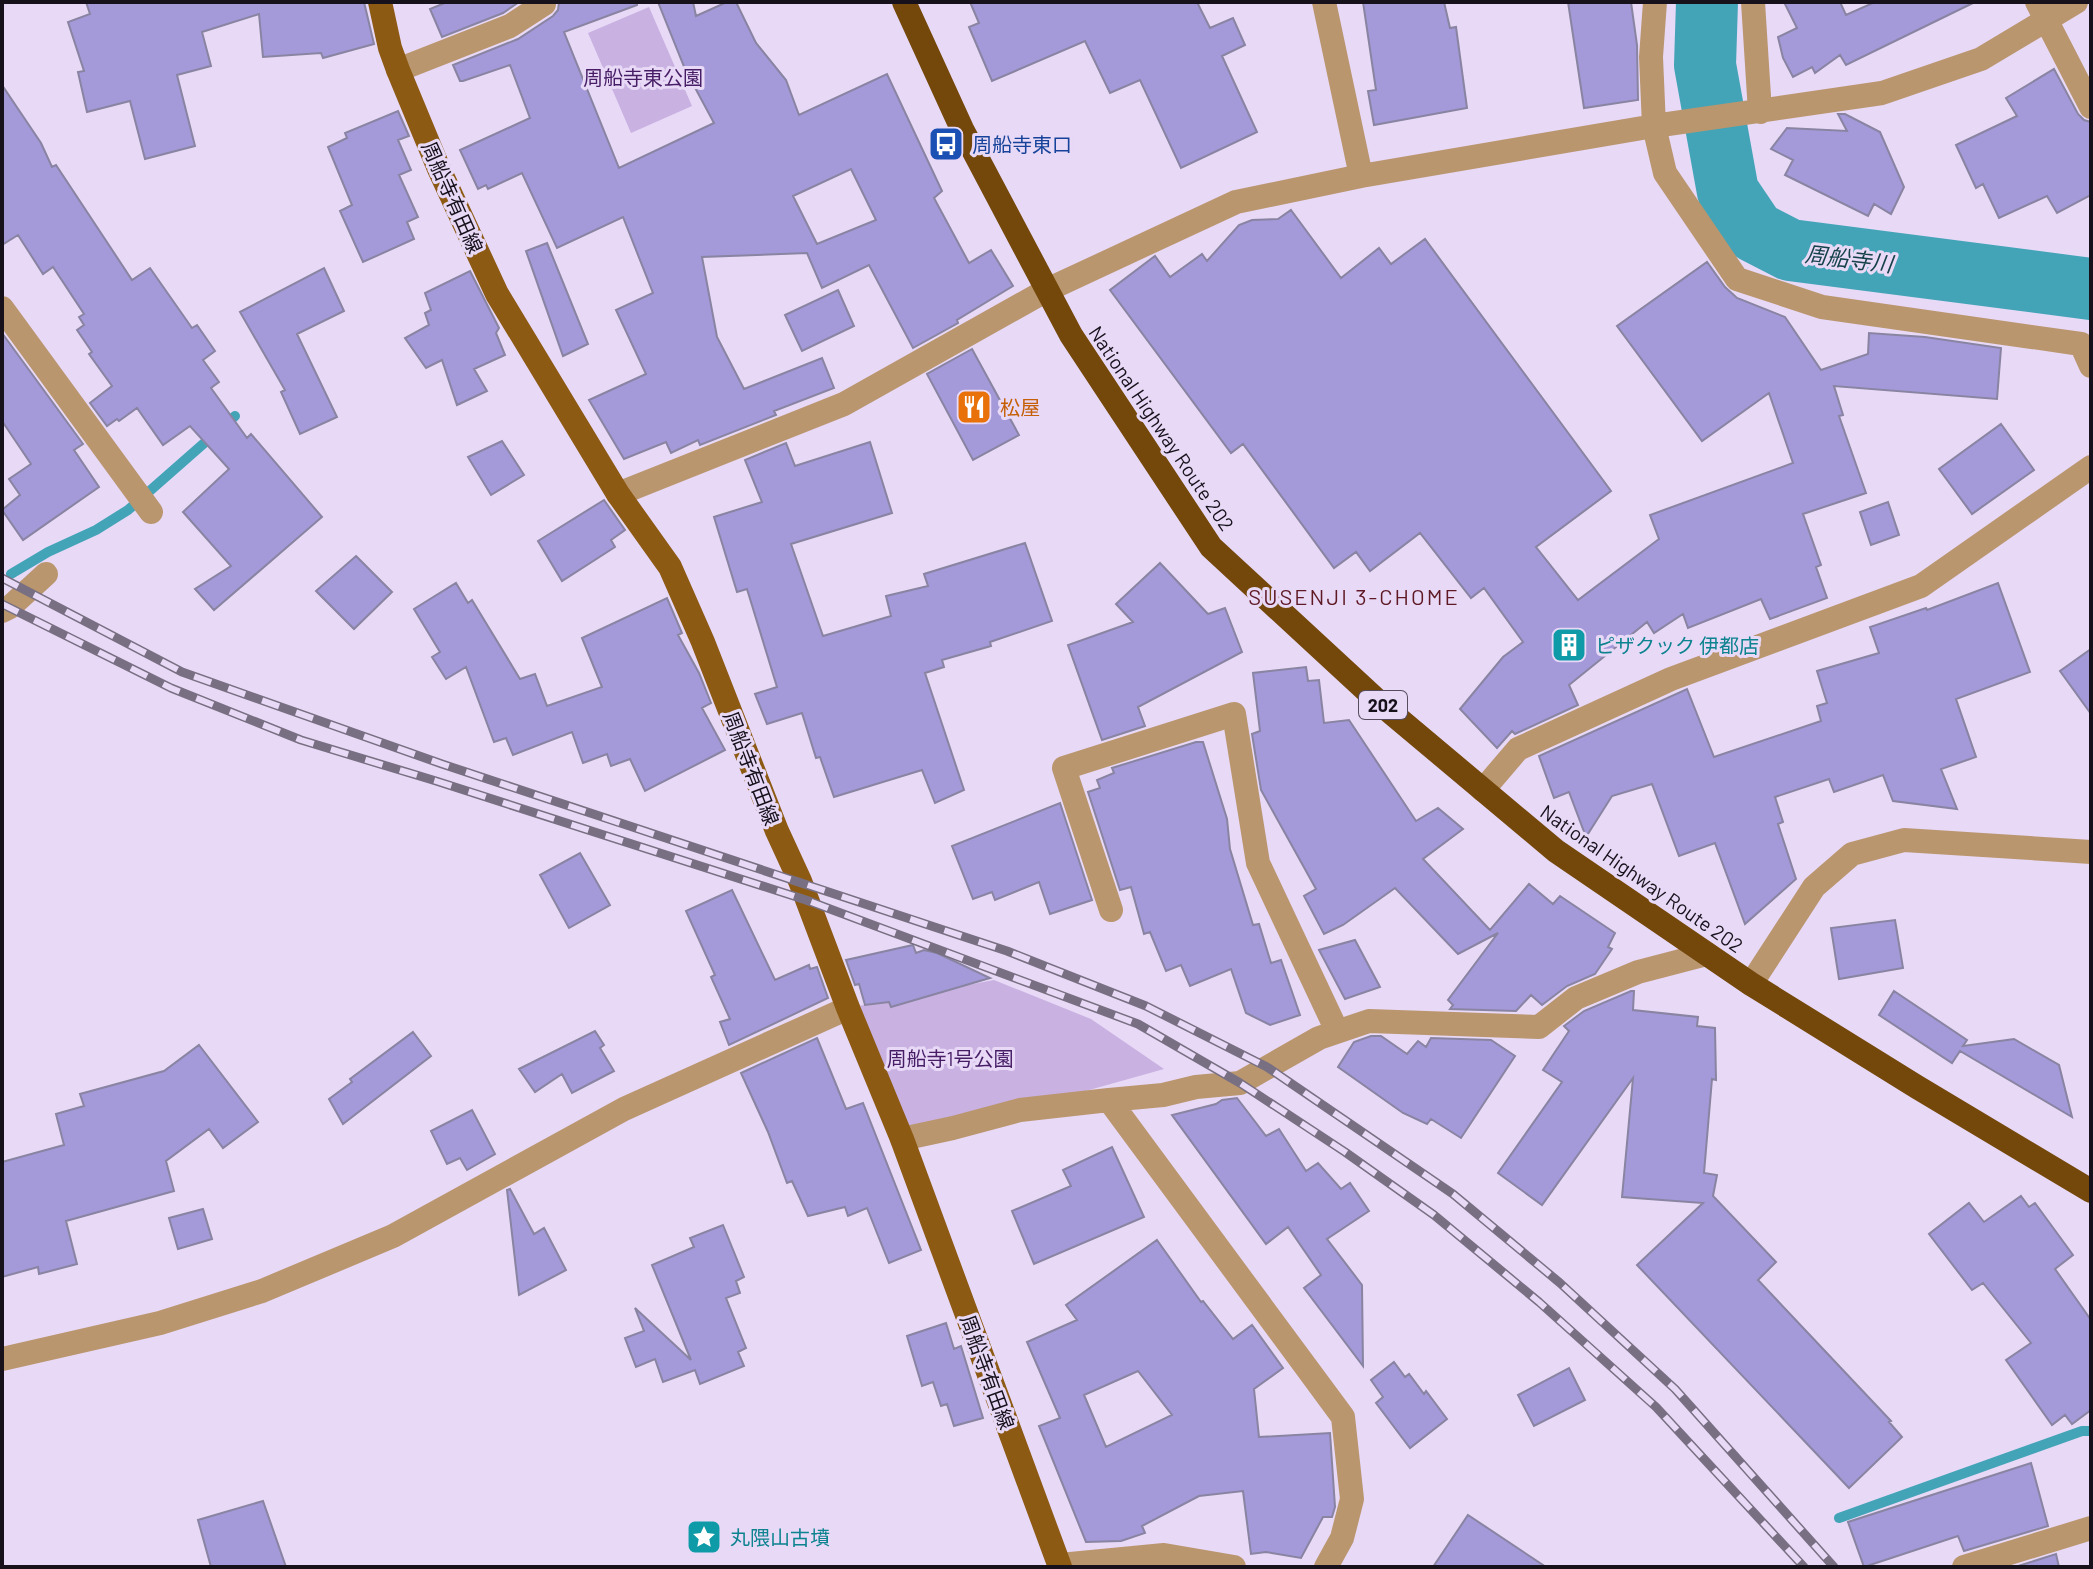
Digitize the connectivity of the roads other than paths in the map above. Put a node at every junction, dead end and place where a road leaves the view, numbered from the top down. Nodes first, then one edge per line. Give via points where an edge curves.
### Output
1 (380, 2) edge
2 (904, 2) edge
3 (1324, 2) edge
4 (1655, 2) edge
5 (1753, 2) edge
6 (2076, 2) edge
7 (544, 4) edge
8 (2042, 11) edge
9 (398, 70) junction
10 (2091, 107) edge
11 (1760, 112) junction
12 (1654, 126) junction
13 (1361, 176) junction
14 (1047, 290) junction
15 (2, 308) edge
16 (2088, 351) edge
17 (2091, 467) edge
18 (618, 494) junction
19 (144, 502) dead end
20 (46, 574) dead end
21 (2, 611) edge
22 (1483, 790) junction
23 (2091, 852) edge
24 (1111, 910) dead end
25 (1707, 954) junction
26 (1751, 984) junction
27 (848, 1008) junction
28 (1337, 1031) junction
29 (1109, 1100) junction
30 (902, 1139) junction
31 (2091, 1191) edge
32 (2, 1359) edge
33 (2091, 1528) edge
34 (1060, 1566) edge
35 (1234, 1567) edge
36 (1326, 1567) edge
37 (1964, 1567) edge

1 - 9 main road, 周船寺有田線
2 - 14 highway, National Highway Route 202 / 202 via 962,129
3 - 13 street
4 - 12 street
5 - 11 street
6 - 8 street
7 - 9 street via 510,26
8 - 10 street
8 - 11 street via 1981,59 1882,93
9 - 18 main road, 周船寺有田線 via 497,294
11 - 12 street
12 - 13 street
12 - 16 street via 1665,173 1737,279 1822,307
13 - 14 street via 1236,202
14 - 18 street via 844,404
14 - 22 highway, National Highway Route 202 / 202 via 1211,547
15 - 19 street
17 - 22 street via 1921,586 1671,679 1518,749
18 - 27 main road, 周船寺有田線 via 670,567
20 - 21 street
22 - 25 highway, National Highway Route 202 / 202 via 1556,851
23 - 26 street via 1904,840 1852,854 1814,887
24 - 28 street via 1064,768 1234,714 1258,863
25 - 26 highway, National Highway Route 202 / 202
25 - 28 street via 1638,972 1576,998 1539,1027 1369,1021
26 - 31 highway, National Highway Route 202 / 202
27 - 30 main road, 周船寺有田線
27 - 32 street via 624,1109 393,1236 262,1291 160,1323
28 - 29 street via 1240,1083
29 - 30 street via 1020,1110
29 - 36 street via 1343,1417 1352,1499 1342,1538
30 - 34 main road, 周船寺有田線
33 - 37 street
34 - 35 street via 1164,1555

